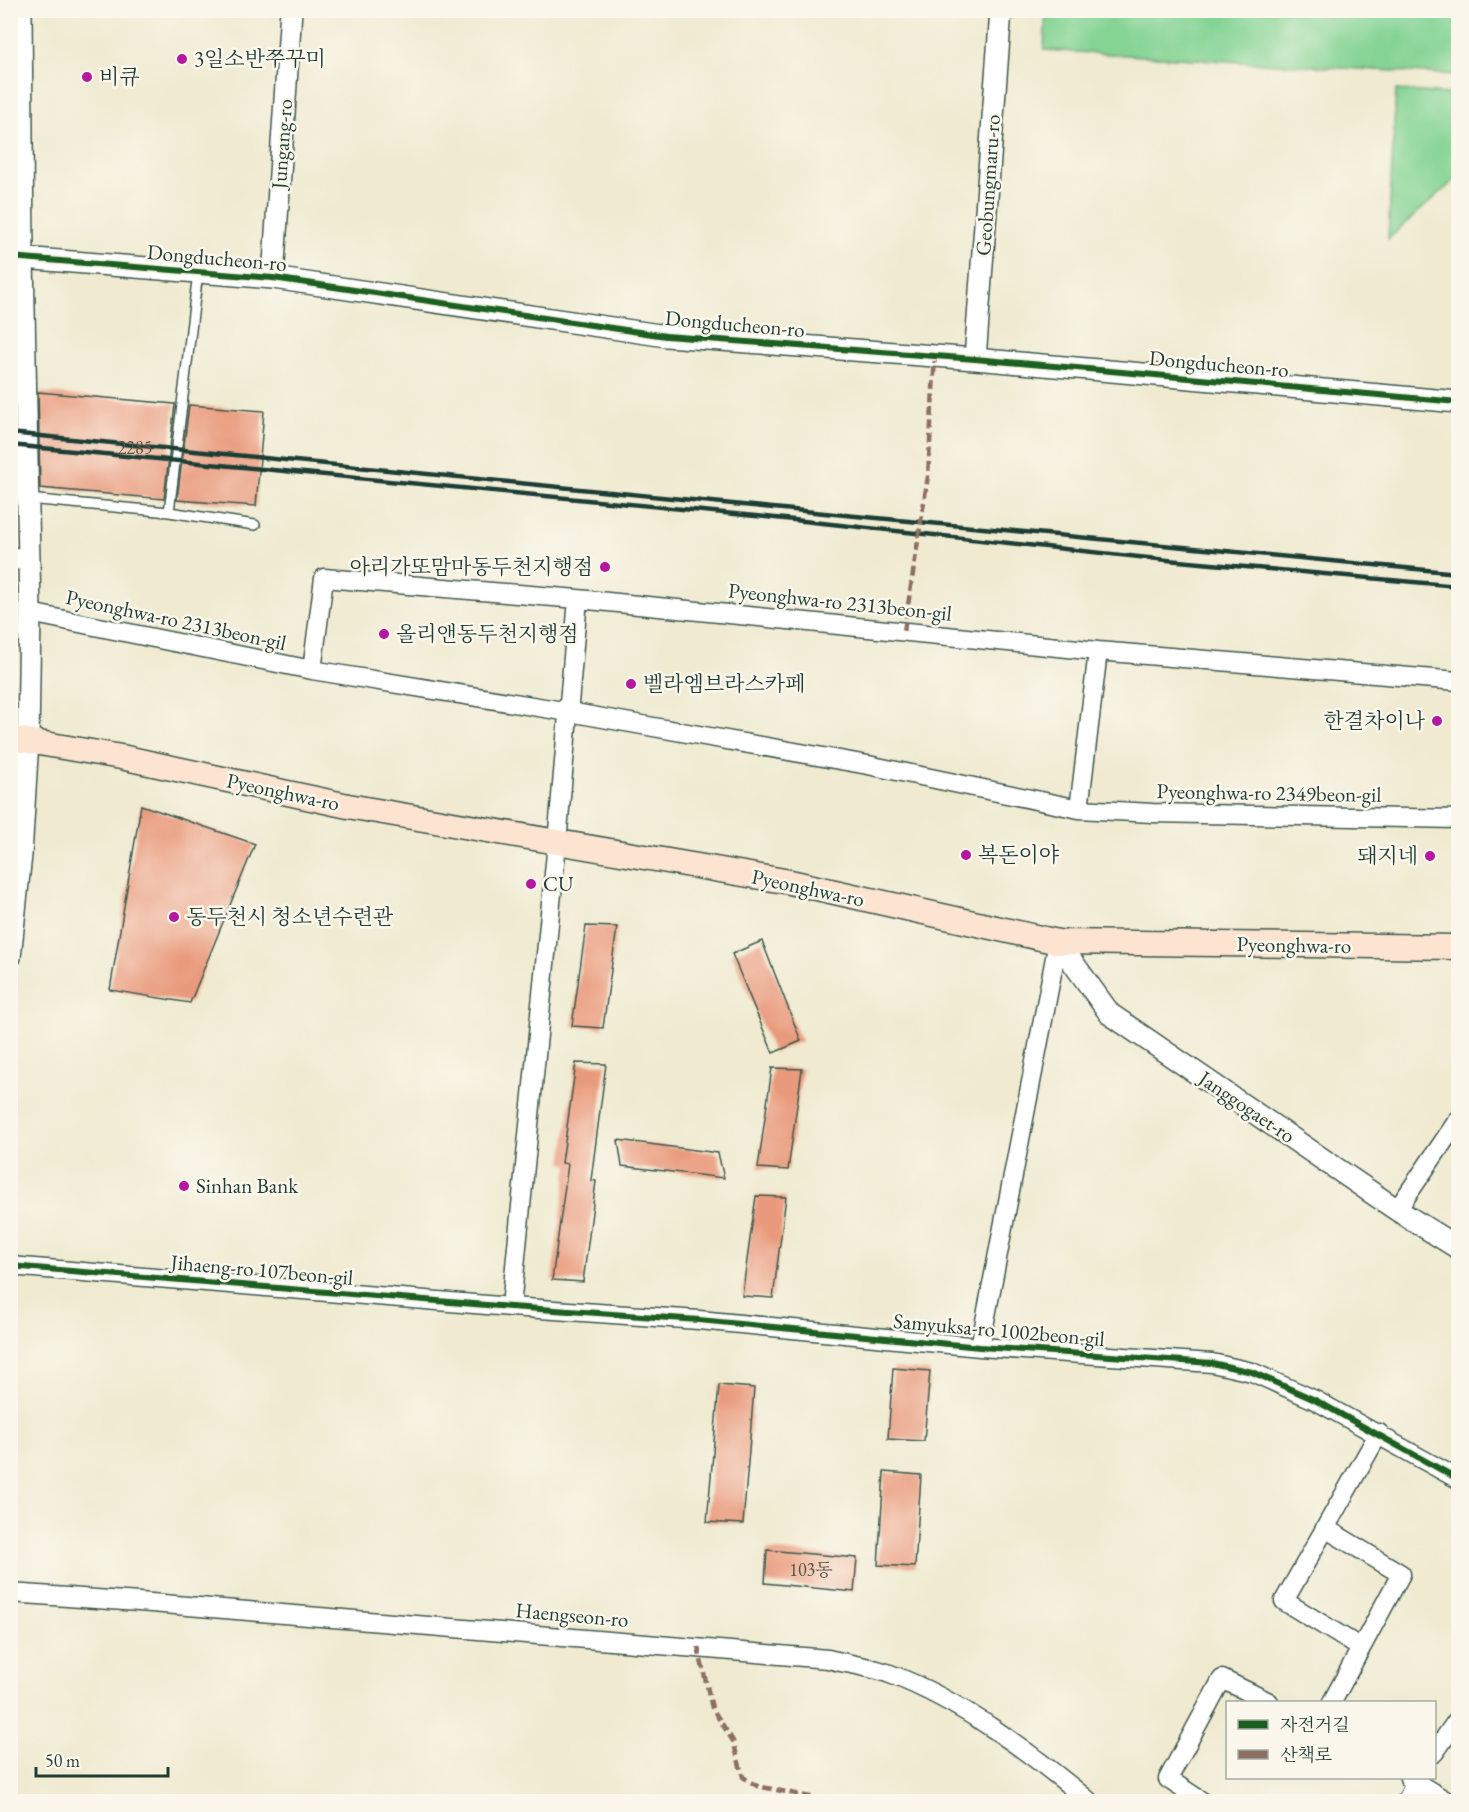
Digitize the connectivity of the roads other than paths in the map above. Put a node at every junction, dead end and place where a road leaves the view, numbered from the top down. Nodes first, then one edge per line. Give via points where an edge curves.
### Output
1 (21, 10) edge
2 (291, 10) edge
3 (1001, 10) edge
4 (17, 258) edge
5 (198, 272) junction
6 (273, 278) junction
7 (975, 359) junction
8 (1458, 402) edge
9 (28, 499) junction
10 (169, 512) junction
11 (255, 525) dead end
12 (20, 559) edge
13 (578, 599) junction
14 (30, 613) junction
15 (1098, 651) junction
16 (312, 670) junction
17 (1458, 681) edge
18 (569, 712) junction
19 (19, 739) edge
20 (1079, 809) junction
21 (1458, 819) edge
22 (557, 843) junction
23 (16, 861) edge
24 (1058, 942) junction
25 (1458, 947) edge
26 (10, 957) edge
27 (1458, 1120) edge
28 (1396, 1210) junction
29 (1458, 1248) edge
30 (10, 1266) edge
31 (511, 1307) junction
32 (980, 1347) junction
33 (1379, 1433) junction
34 (1458, 1479) edge
35 (1325, 1528) junction
36 (10, 1593) edge
37 (1361, 1648) junction
38 (1267, 1701) edge
39 (1333, 1701) edge
40 (1458, 1719) edge
41 (1436, 1751) edge
42 (1414, 1779) edge
43 (1090, 1802) edge
44 (1203, 1802) edge
45 (1406, 1802) edge
46 (1448, 1802) edge

1 - 4 street
2 - 6 street, Jungang-ro
3 - 7 street, Geobungmaru-ro
4 - 5 street, Dongducheon-ro
4 - 9 street
5 - 6 street, Dongducheon-ro
5 - 10 lane
6 - 7 street, Dongducheon-ro via 666,336
7 - 8 street, Dongducheon-ro
9 - 10 lane
9 - 12 street
10 - 11 lane
12 - 14 street
13 - 15 street, Pyeonghwa-ro 2313beon-gil
13 - 16 street, Pyeonghwa-ro 2313beon-gil via 324,578
13 - 18 street
14 - 16 street, Pyeonghwa-ro 2313beon-gil
14 - 19 street
15 - 17 street
15 - 20 street
16 - 18 street, Pyeonghwa-ro 2313beon-gil
18 - 20 street, Pyeonghwa-ro 2313beon-gil via 868,765
18 - 22 street
19 - 22 main road, Pyeonghwa-ro via 348,806
19 - 23 street
20 - 21 street, Pyeonghwa-ro 2349beon-gil
22 - 24 main road, Pyeonghwa-ro via 790,882
22 - 31 street
23 - 26 street
24 - 25 main road, Pyeonghwa-ro
24 - 28 street, Janggogaet-ro via 1110,1014
24 - 32 street
27 - 28 street
28 - 29 street, Janggogaet-ro
30 - 31 street, Jihaeng-ro 107beon-gil
31 - 32 street, Samyuksa-ro 1002beon-gil via 699,1320
32 - 33 street, Samyuksa-ro 1002beon-gil via 1212,1363 1252,1372
33 - 34 street, Samyuksa-ro 1002beon-gil
33 - 35 street
35 - 37 street via 1401,1574
35 - 37 street via 1284,1601
36 - 43 street, Haengseon-ro via 828,1659 889,1673 952,1704 1045,1764
37 - 39 street
38 - 44 street via 1222,1679 1168,1779
40 - 41 street
42 - 45 street
42 - 46 street

